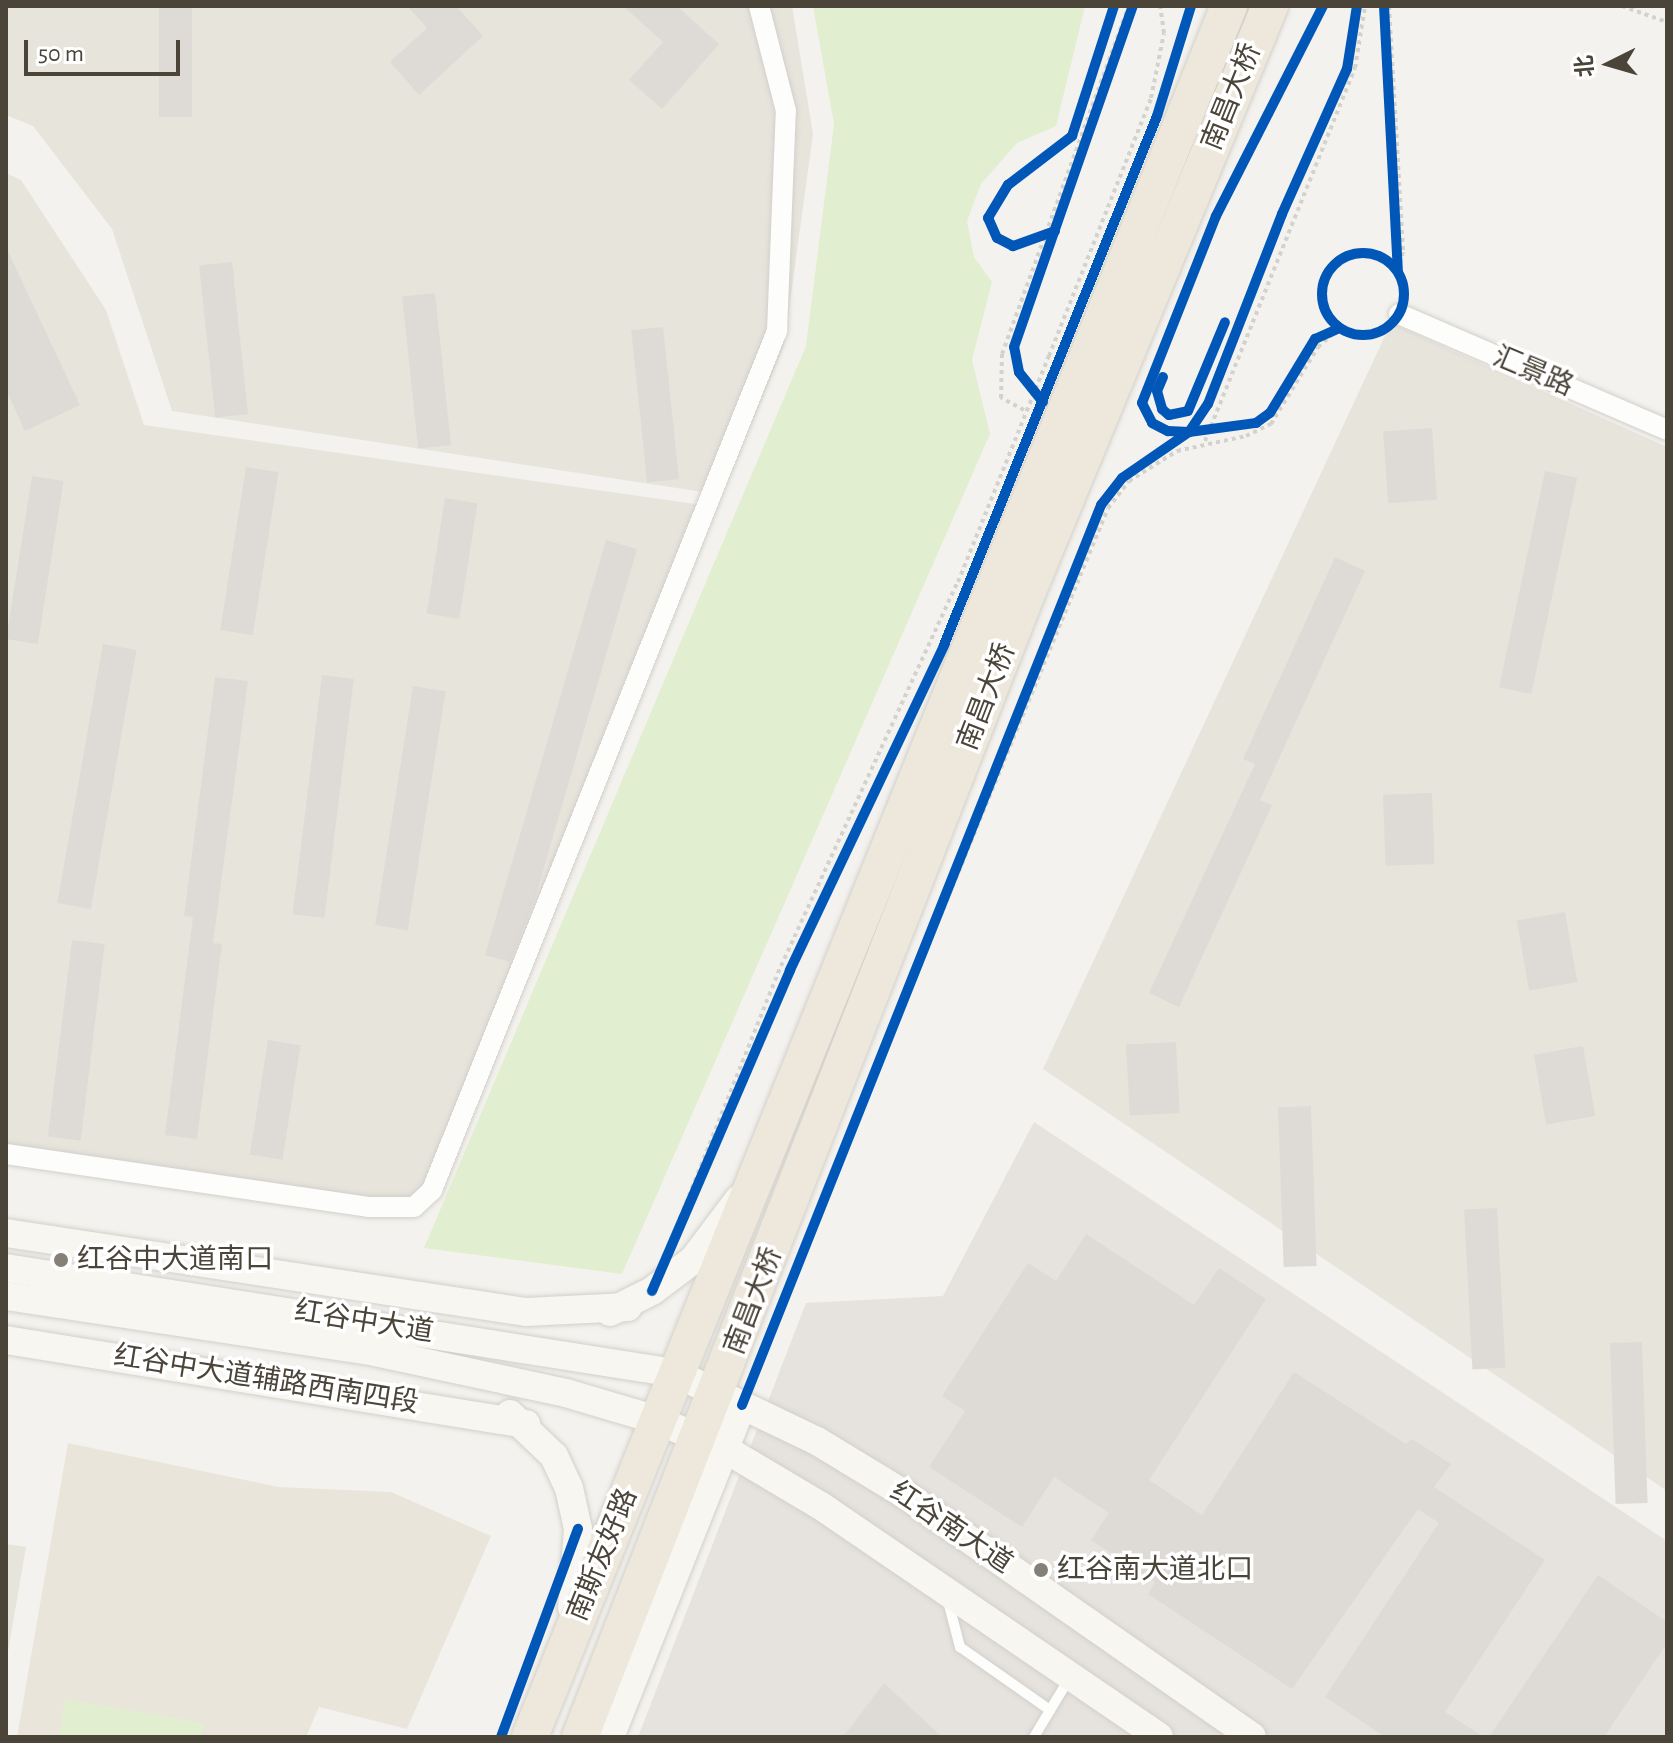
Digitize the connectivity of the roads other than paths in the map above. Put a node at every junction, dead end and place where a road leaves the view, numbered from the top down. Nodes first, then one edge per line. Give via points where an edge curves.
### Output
1 (759, 6) edge
2 (1229, 6) edge
3 (1270, 6) edge
4 (1399, 314) road end
5 (1667, 430) edge
6 (1015, 579) junction
7 (6, 1154) edge
8 (747, 1189) junction
9 (6, 1233) edge
10 (6, 1268) edge
11 (6, 1296) edge
12 (628, 1307) junction
13 (393, 1326) junction
14 (6, 1340) edge
15 (375, 1352) junction
16 (675, 1373) junction
17 (730, 1399) junction
18 (657, 1420) junction
19 (526, 1424) junction
20 (713, 1443) junction
21 (946, 1591) junction
22 (564, 1652) junction
23 (1070, 1677) junction
24 (1050, 1710) junction
25 (530, 1737) edge
26 (580, 1737) edge
27 (610, 1737) edge
28 (1034, 1737) edge
29 (1159, 1737) edge
30 (1252, 1737) edge

1 - 7 street via 786,111 777,331 432,1190 414,1207 368,1207
2 - 6 highway, 南昌大桥
3 - 6 highway, 南昌大桥
4 - 5 street, 汇景路
6 - 8 highway, 南昌大桥
6 - 17 highway, 南昌大桥
8 - 12 main road via 693,1260
8 - 16 highway, 南昌大桥
9 - 12 main road via 526,1312
10 - 13 main road, 红谷中大道
11 - 15 main road, 红谷中大道
12 - 13 main road via 544,1327
13 - 16 main road, 红谷中大道
14 - 19 main road, 红谷中大道辅路西南四段
15 - 18 main road, 红谷中大道 via 566,1393
15 - 19 main road via 470,1391
16 - 17 main road, 红谷中大道
16 - 18 highway, 南斯友好路
17 - 20 highway, 南斯友好路
17 - 30 main road, 红谷南大道 via 904,1494
18 - 20 main road, 红谷中大道
18 - 22 highway, 南斯友好路
19 - 22 main road via 559,1467 578,1529 578,1581
20 - 21 main road, 红谷南大道
20 - 26 highway, 南斯友好路
20 - 27 main road
21 - 23 main road, 红谷南大道
21 - 24 lane via 960,1647
22 - 25 highway, 南斯友好路
23 - 24 lane
23 - 29 main road, 红谷南大道
24 - 28 lane

